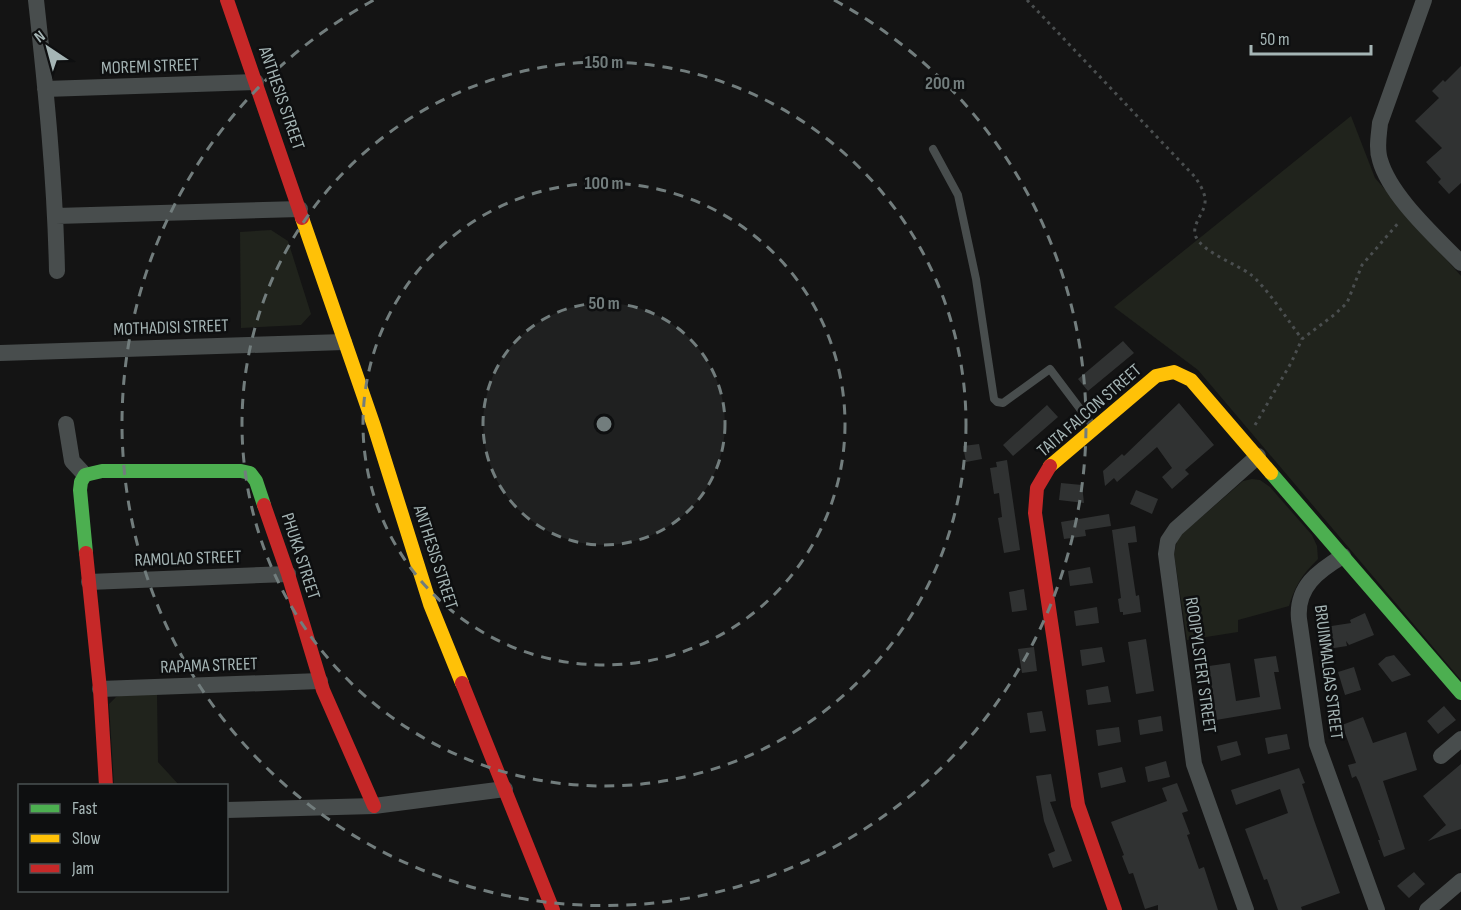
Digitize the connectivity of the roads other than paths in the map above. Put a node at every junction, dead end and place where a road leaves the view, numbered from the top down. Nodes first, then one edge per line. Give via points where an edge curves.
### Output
1 (36, 0) edge
2 (227, 0) edge
3 (1424, 0) edge
4 (256, 82) junction
5 (45, 89) junction
6 (933, 148) dead end
7 (300, 209) junction
8 (56, 216) junction
9 (1461, 263) edge
10 (57, 271) dead end
11 (344, 342) junction
12 (0, 353) edge
13 (66, 424) dead end
14 (1094, 427) junction
15 (1258, 456) junction
16 (85, 476) junction
17 (1342, 556) junction
18 (288, 574) junction
19 (89, 582) junction
20 (320, 681) junction
21 (100, 689) junction
22 (1461, 693) edge
23 (1461, 739) edge
24 (1441, 756) dead end
25 (106, 784) edge
26 (505, 789) junction
27 (374, 806) junction
28 (228, 810) edge
29 (1461, 881) edge
30 (554, 910) edge
31 (1115, 910) edge
32 (1246, 910) edge
33 (1377, 910) edge
34 (1427, 910) edge

1 - 5 street
2 - 4 street, ANTHESIS STREET
3 - 9 street via 1380,123 1379,158 1385,176
4 - 5 street, MOREMI STREET
4 - 7 street, ANTHESIS STREET
5 - 8 street
6 - 14 lane via 958,195 976,279 994,399 1003,403 1050,369
7 - 8 street
7 - 11 street, ANTHESIS STREET
8 - 10 street
11 - 12 street, MOTHADISI STREET
11 - 26 street, ANTHESIS STREET via 430,604
13 - 16 street via 72,461
14 - 15 street, TAITA FALCON STREET via 1156,376 1177,372 1191,380
14 - 31 street, TAITA FALCON STREET via 1041,476 1034,495 1078,805
15 - 17 street, TAITA FALCON STREET
15 - 32 street, ROOIPYLSTERT STREET via 1176,529 1166,554 1194,764
16 - 18 street, PHUKA STREET via 102,471 250,473
16 - 19 street via 80,490
17 - 22 street, TAITA FALCON STREET
17 - 33 street, BRUINMALGAS STREET via 1317,573 1305,587 1299,602 1299,619 1317,744
18 - 19 street, RAMOLAO STREET
18 - 20 street, PHUKA STREET
19 - 21 street
20 - 21 street, RAPAMA STREET
20 - 27 street, PHUKA STREET
21 - 25 street
23 - 24 street
26 - 27 street
26 - 30 street, ANTHESIS STREET
27 - 28 street
29 - 34 street

